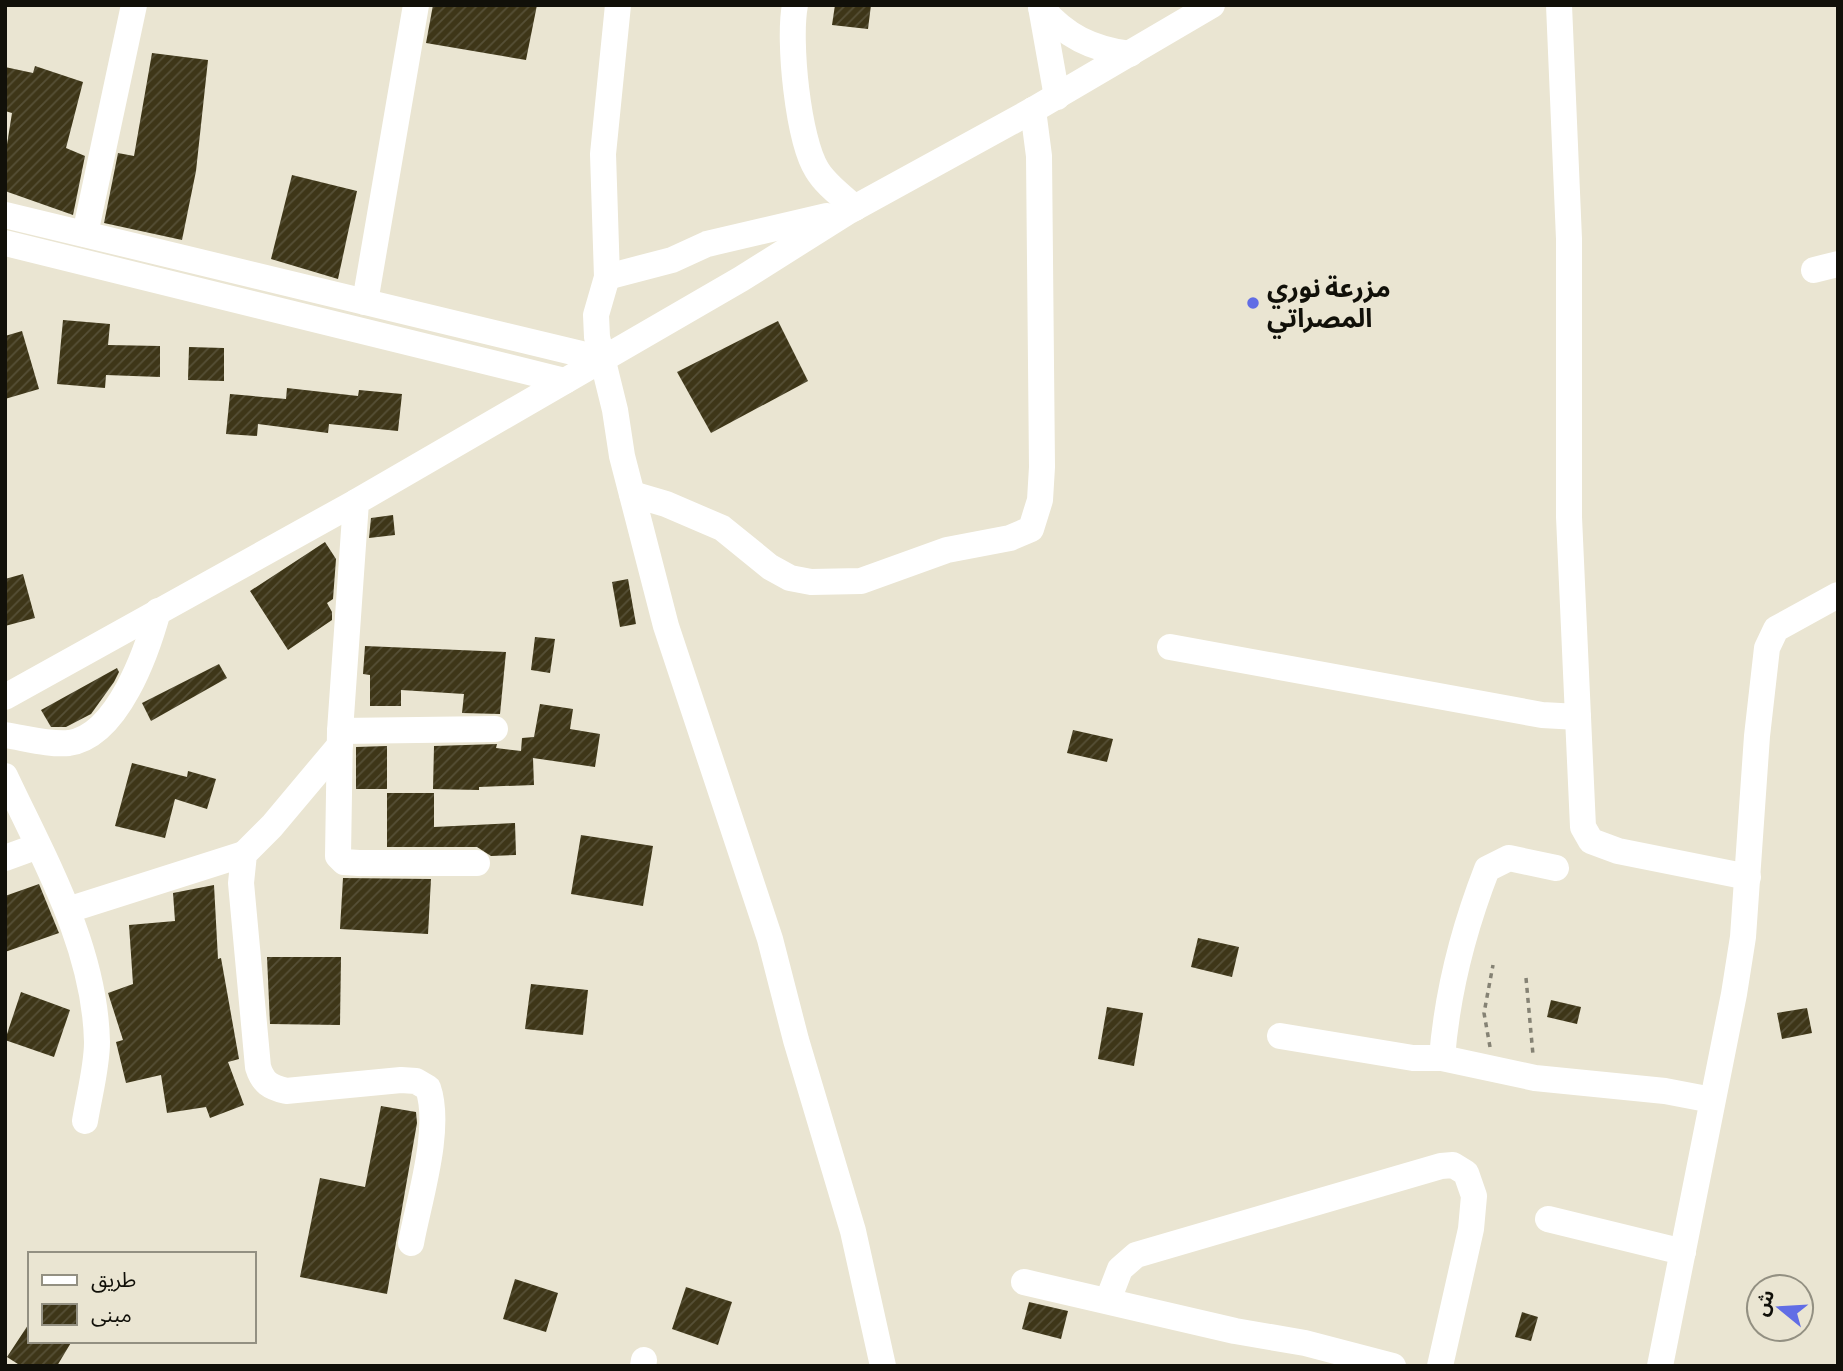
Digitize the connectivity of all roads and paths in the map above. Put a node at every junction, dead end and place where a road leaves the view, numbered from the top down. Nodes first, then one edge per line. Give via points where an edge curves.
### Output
1 (134, 5) edge
2 (416, 5) edge
3 (618, 5) edge
4 (794, 5) edge
5 (1212, 5) edge
6 (1559, 5) edge
7 (1041, 6) edge
8 (1130, 54) junction
9 (1057, 97) junction
10 (1033, 110) junction
11 (852, 209) junction
12 (5, 215) edge
13 (85, 234) junction
14 (5, 243) edge
15 (607, 277) junction
16 (365, 302) junction
17 (602, 359) junction
18 (565, 381) junction
19 (632, 494) junction
20 (356, 502) junction
21 (1838, 595) edge
22 (158, 611) junction
23 (1170, 647) dead end
24 (5, 697) edge
25 (1578, 717) junction
26 (495, 729) dead end
27 (5, 735) edge
28 (340, 738) junction
29 (5, 776) edge
30 (38, 846) junction
31 (244, 854) junction
32 (5, 858) edge
33 (477, 863) dead end
34 (1556, 868) dead end
35 (1748, 877) junction
36 (68, 910) junction
37 (1493, 965) dead end
38 (1526, 978) dead end
39 (1280, 1036) dead end
40 (1442, 1058) junction
41 (1499, 1072) junction
42 (1535, 1078) junction
43 (1713, 1100) junction
44 (85, 1121) dead end
45 (1548, 1219) dead end
46 (411, 1243) dead end
47 (1683, 1252) junction
48 (1024, 1282) dead end
49 (1108, 1300) junction
50 (883, 1366) edge
51 (1393, 1366) edge
52 (1440, 1366) edge
53 (1660, 1366) edge

1 - 13 street
2 - 16 street
3 - 15 street via 603,154
4 - 11 street via 791,50 809,151 818,173
5 - 8 street
6 - 25 street via 1569,265 1569,517
7 - 8 street via 1057,27 1074,37 1110,52
7 - 9 street
8 - 9 street
9 - 10 street
10 - 11 street
10 - 19 street via 1040,156 1042,467 1040,500 1031,529 1010,538 947,550 862,581 810,582 770,567 722,528
11 - 15 street via 707,244 672,260
11 - 17 street
12 - 13 street
13 - 16 street
14 - 18 street
15 - 17 street via 596,315
16 - 17 street
17 - 18 street
17 - 19 street
18 - 20 street
19 - 50 street via 689,701 733,819 770,939 853,1231
20 - 22 street
20 - 28 street
21 - 35 street via 1776,629 1770,638 1757,736
22 - 24 street
22 - 27 street via 145,658 105,721 87,738 68,743
23 - 25 street via 1542,715
25 - 35 street via 1583,827 1591,841 1618,851
26 - 28 street
28 - 31 street via 272,827
28 - 33 street via 337,836 338,856 344,862
29 - 30 street
30 - 32 street
30 - 36 street
31 - 36 street
31 - 46 street via 241,883 262,1080 286,1091 401,1080 428,1088 432,1126
34 - 40 street via 1509,858 1487,869 1475,899 1450,1002
35 - 43 street via 1734,994
36 - 44 street via 97,1042
37 - 41 path via 1484,1013
38 - 42 path
39 - 40 street via 1413,1058
40 - 41 street
41 - 42 street
42 - 43 street
43 - 47 street
45 - 47 street
47 - 53 street
48 - 49 street
49 - 51 street
49 - 52 street via 1120,1269 1136,1255 1453,1165 1466,1173 1474,1196 1471,1229

